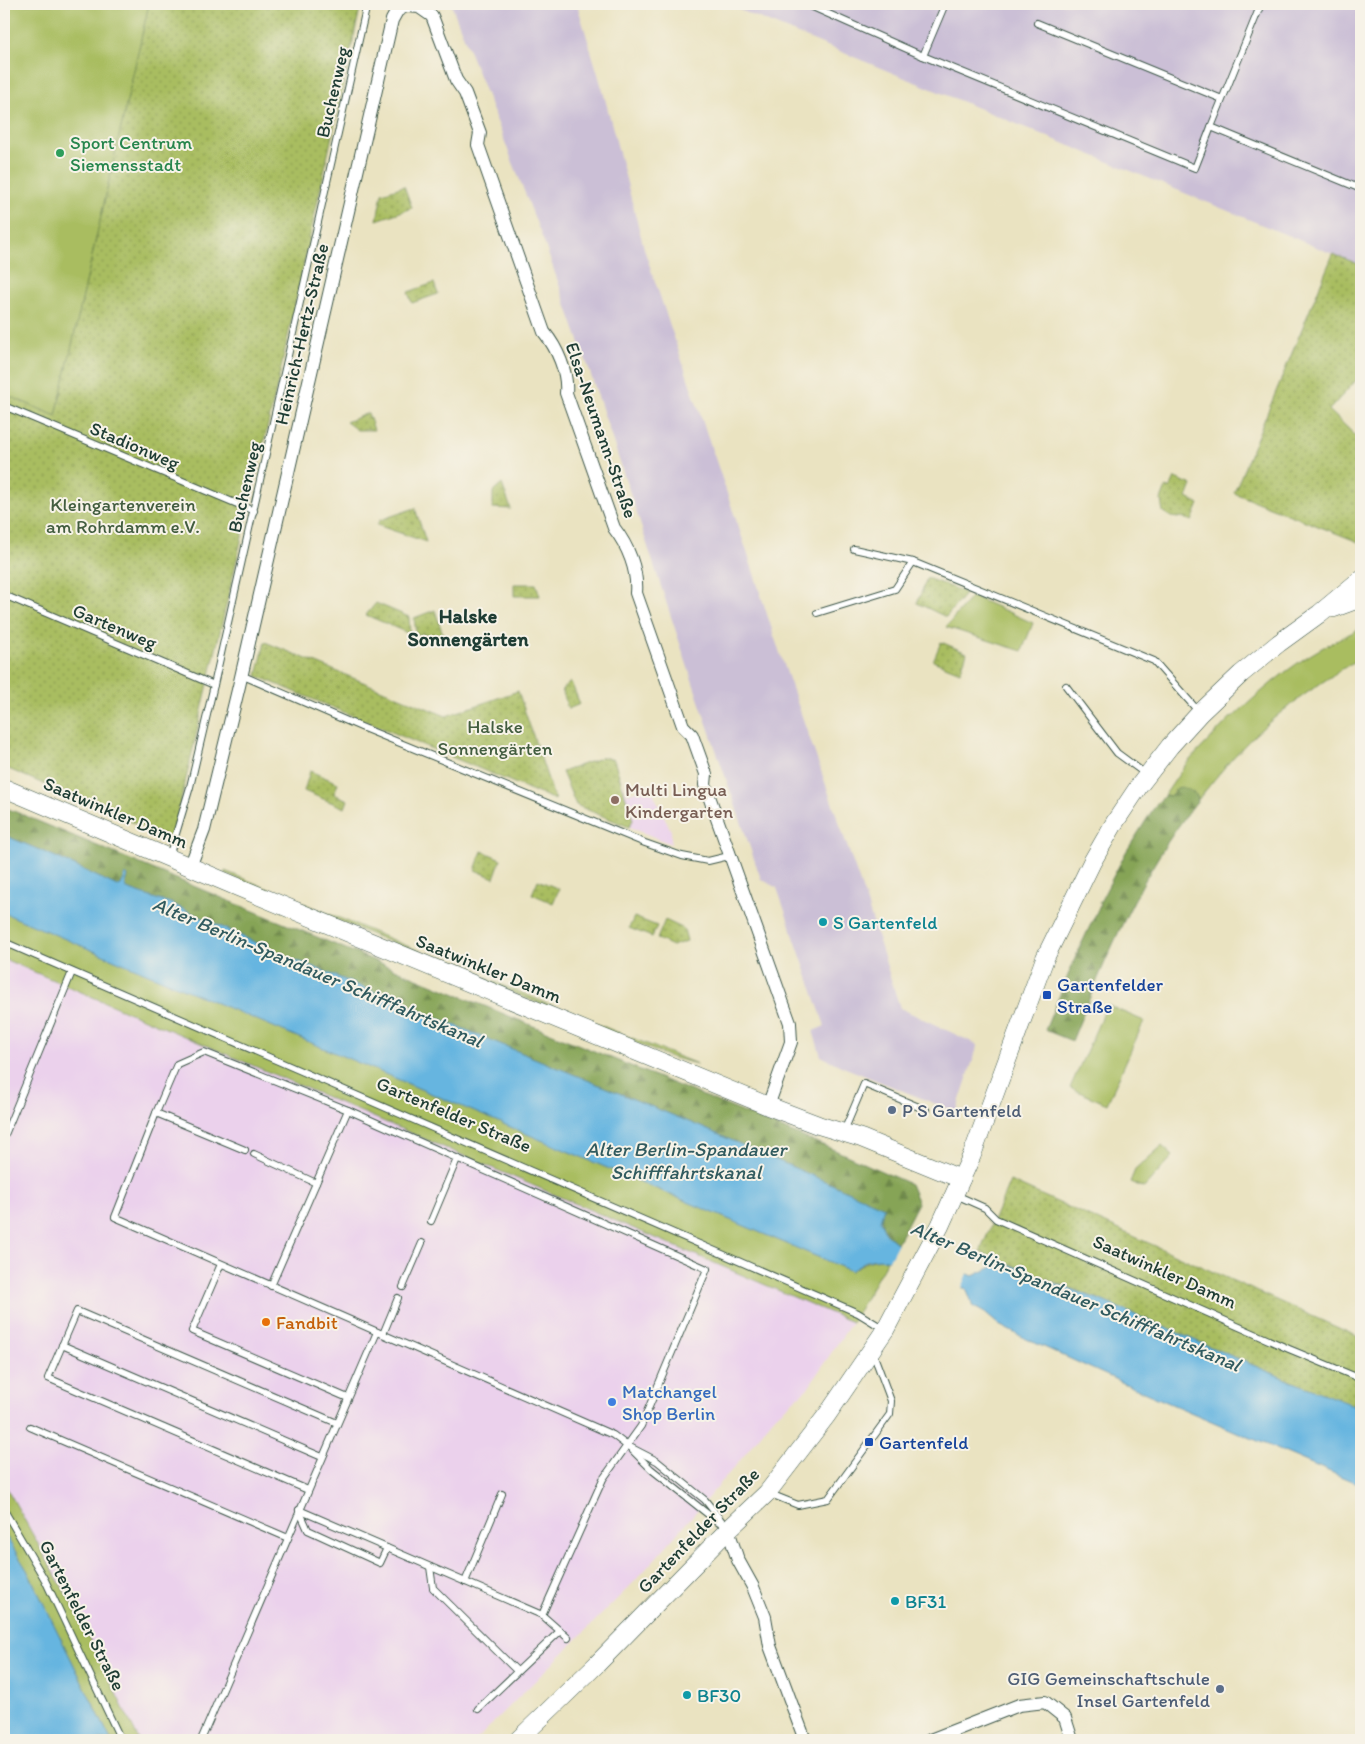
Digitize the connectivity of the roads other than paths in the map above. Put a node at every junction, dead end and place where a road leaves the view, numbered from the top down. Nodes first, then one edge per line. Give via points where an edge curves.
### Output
1 (367, 4) edge
2 (806, 4) edge
3 (945, 4) edge
4 (1262, 4) edge
5 (406, 6) joint
6 (1037, 23) dead end
7 (923, 56) junction
8 (1222, 99) junction
9 (1212, 127) junction
10 (1361, 189) edge
11 (4, 406) edge
12 (254, 511) junction
13 (854, 550) dead end
14 (913, 562) junction
15 (1361, 579) edge
16 (4, 595) edge
17 (1361, 598) edge
18 (817, 613) dead end
19 (1320, 614) junction
20 (241, 675) junction
21 (214, 685) junction
22 (1066, 686) dead end
23 (1200, 713) junction
24 (1147, 775) junction
25 (4, 788) edge
26 (729, 856) junction
27 (169, 858) junction
28 (190, 867) junction
29 (4, 942) edge
30 (72, 972) junction
31 (768, 1106) junction
32 (348, 1110) junction
33 (926, 1110) dead end
34 (156, 1113) junction
35 (843, 1132) junction
36 (4, 1137) edge
37 (245, 1150) dead end
38 (254, 1154) dead end
39 (457, 1158) junction
40 (316, 1183) junction
41 (958, 1187) junction
42 (431, 1221) dead end
43 (422, 1243) dead end
44 (221, 1264) junction
45 (271, 1286) junction
46 (403, 1287) dead end
47 (398, 1298) dead end
48 (885, 1330) junction
49 (380, 1333) junction
50 (62, 1345) junction
51 (872, 1350) junction
52 (1361, 1379) edge
53 (348, 1398) junction
54 (337, 1423) junction
55 (30, 1427) dead end
56 (626, 1445) junction
57 (322, 1457) junction
58 (308, 1490) junction
59 (766, 1493) junction
60 (502, 1494) dead end
61 (4, 1510) edge
62 (300, 1510) junction
63 (728, 1530) junction
64 (288, 1538) junction
65 (387, 1548) junction
66 (430, 1567) junction
67 (465, 1582) junction
68 (542, 1615) junction
69 (560, 1631) junction
70 (568, 1638) dead end
71 (517, 1671) junction
72 (478, 1709) dead end
73 (122, 1740) edge
74 (201, 1740) edge
75 (518, 1740) edge
76 (805, 1740) edge
77 (930, 1740) edge
78 (1072, 1740) edge

1 - 12 lane, Buchenweg
2 - 7 lane
3 - 7 lane
4 - 8 lane
5 - 20 street, Heinrich-Hertz-Straße via 392,20
5 - 26 street, Elsa-Neumann-Straße via 419,7 432,16 456,80 465,93 480,133 478,145 544,332 553,343 567,381 566,393 614,528 623,539 638,578 636,593 664,673 683,726 692,735 706,774 705,785
6 - 8 lane
7 - 9 lane via 1195,168
8 - 9 lane
9 - 10 lane
11 - 12 lane, Stadionweg
12 - 21 lane, Buchenweg
13 - 14 lane
14 - 18 lane via 895,588
14 - 23 lane via 1154,661
15 - 19 main road
16 - 21 lane, Gartenweg
17 - 19 main road
19 - 23 main road via 1241,674
20 - 26 lane via 622,834 682,856 708,861
20 - 28 street, Heinrich-Hertz-Straße via 204,830
21 - 27 lane, Buchenweg
22 - 24 lane via 1117,753
23 - 24 main road
24 - 41 main road via 1092,862 1050,948
25 - 27 main road, Saatwinkler Damm
26 - 31 street, Elsa-Neumann-Straße via 790,1023 791,1042
27 - 28 main road, Saatwinkler Damm
28 - 31 main road, Saatwinkler Damm
29 - 30 lane, Gartenfelder Straße
30 - 36 lane
30 - 48 lane, Gartenfelder Straße via 858,1313
31 - 35 main road, Saatwinkler Damm
32 - 34 lane via 204,1052 177,1064
32 - 39 lane
32 - 40 lane
33 - 35 lane via 864,1084
34 - 37 lane
34 - 44 lane via 114,1217
35 - 41 main road, Saatwinkler Damm
38 - 40 lane
39 - 42 lane
39 - 56 lane via 707,1269 641,1426
40 - 45 lane
41 - 48 main road, Gartenfelder Straße
41 - 52 lane, Saatwinkler Damm via 996,1219
43 - 46 lane
44 - 45 lane
44 - 53 lane via 192,1331
45 - 49 lane
47 - 49 lane
48 - 51 main road, Gartenfelder Straße
49 - 53 lane
49 - 56 lane via 613,1435
50 - 54 lane via 76,1311
50 - 57 lane
50 - 58 lane via 48,1378
51 - 59 main road, Gartenfelder Straße via 827,1415
51 - 59 lane via 891,1401 890,1414 833,1492 828,1498 798,1505
53 - 54 lane
54 - 57 lane
55 - 64 lane
56 - 63 lane
56 - 68 lane via 603,1479
57 - 58 lane
58 - 62 lane
59 - 63 main road, Gartenfelder Straße
60 - 67 lane
61 - 73 lane, Gartenfelder Straße via 45,1580
62 - 64 lane
62 - 65 lane
62 - 65 lane via 308,1530 380,1563
63 - 75 main road, Gartenfelder Straße
63 - 76 street via 738,1560 765,1617 770,1646
64 - 74 lane
65 - 66 lane
66 - 67 lane
66 - 71 lane via 433,1588
67 - 68 lane
68 - 69 lane
69 - 70 lane
69 - 71 lane
71 - 72 lane
77 - 78 street via 1019,1704 1045,1702 1064,1718

